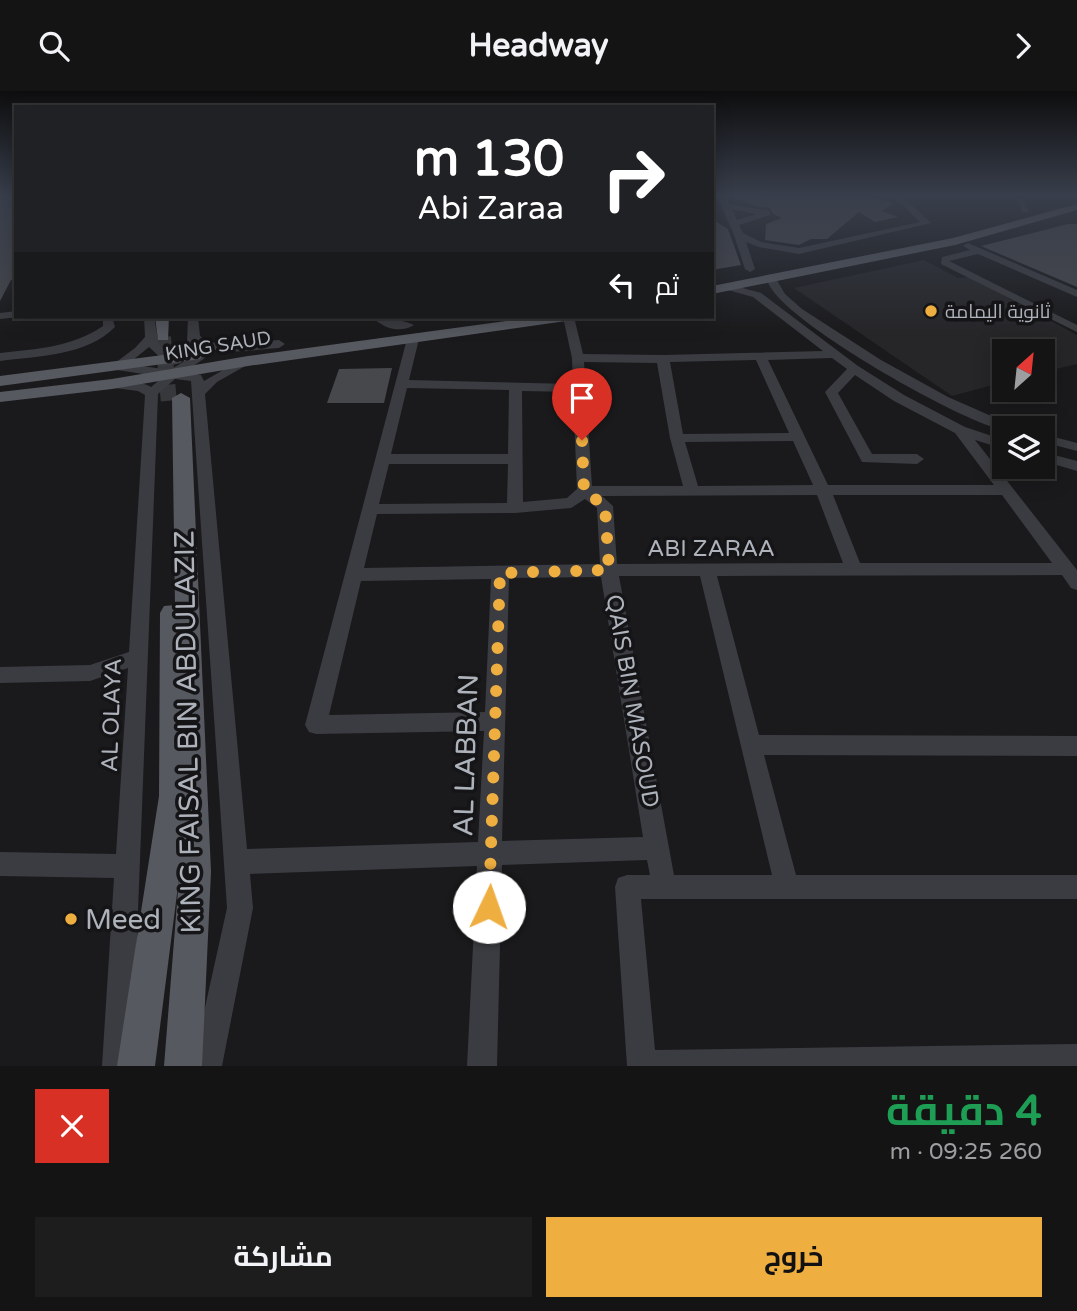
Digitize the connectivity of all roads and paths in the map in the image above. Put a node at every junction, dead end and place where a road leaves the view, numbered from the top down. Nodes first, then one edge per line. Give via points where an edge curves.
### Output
1 (738, 242) edge
2 (753, 242) edge
3 (842, 242) edge
4 (890, 242) edge
5 (953, 242) edge
6 (956, 242) edge
7 (978, 251) junction
8 (1003, 262) junction
9 (990, 265) dead end
10 (976, 269) dead end
11 (963, 272) junction
12 (1026, 272) junction
13 (730, 275) edge
14 (771, 279) junction
15 (1050, 282) junction
16 (984, 283) junction
17 (714, 288) edge
18 (1077, 294) edge
19 (1008, 295) junction
20 (1032, 307) junction
21 (782, 314) junction
22 (1077, 318) edge
23 (105, 319) edge
24 (150, 319) edge
25 (162, 319) edge
26 (172, 319) edge
27 (193, 319) edge
28 (381, 319) edge
29 (460, 319) edge
30 (546, 319) edge
31 (568, 319) edge
32 (809, 319) junction
33 (1065, 324) junction
34 (1077, 329) edge
35 (411, 332) junction
36 (162, 337) junction
37 (835, 354) junction
38 (760, 355) junction
39 (0, 358) edge
40 (578, 358) junction
41 (663, 359) junction
42 (248, 361) junction
43 (854, 369) junction
44 (184, 375) junction
45 (118, 377) junction
46 (0, 381) edge
47 (404, 383) junction
48 (516, 387) junction
49 (579, 389) junction
50 (0, 397) edge
51 (950, 404) junction
52 (992, 420) edge
53 (960, 430) junction
54 (796, 437) junction
55 (677, 438) junction
56 (992, 441) edge
57 (1055, 441) edge
58 (1077, 447) edge
59 (384, 459) junction
60 (515, 459) junction
61 (917, 460) dead end
62 (1055, 460) edge
63 (1077, 466) edge
64 (1007, 490) junction
65 (584, 491) junction
66 (823, 491) junction
67 (692, 492) junction
68 (515, 508) junction
69 (372, 509) junction
70 (609, 570) junction
71 (706, 571) junction
72 (855, 571) junction
73 (500, 573) junction
74 (354, 575) junction
75 (1072, 576) edge
76 (137, 657) junction
77 (0, 675) edge
78 (496, 721) junction
79 (753, 745) junction
80 (1077, 746) edge
81 (659, 848) junction
82 (492, 854) junction
83 (237, 862) junction
84 (0, 864) edge
85 (126, 866) junction
86 (664, 887) junction
87 (787, 887) junction
88 (1077, 887) edge
89 (1077, 1059) edge
90 (792, 1064) edge
91 (641, 1065) edge
92 (117, 1066) edge
93 (136, 1066) edge
94 (183, 1066) edge
95 (206, 1066) edge
96 (482, 1066) edge

1 - 13 street
2 - 3 street via 799,251
4 - 13 main road
5 - 14 main road
6 - 7 street
7 - 8 street
7 - 11 street via 944,259
8 - 9 street
8 - 12 street
10 - 11 street
11 - 16 street
12 - 15 street
12 - 16 street
13 - 14 main road
13 - 17 main road
13 - 21 street
14 - 32 street via 775,291
15 - 18 street
15 - 19 street
16 - 19 street
18 - 20 street
19 - 20 street
20 - 33 street
21 - 32 street via 768,295
21 - 37 street
22 - 33 street
23 - 39 street via 109,327 86,342
24 - 36 street
25 - 36 main road
26 - 36 main road
27 - 44 street
28 - 35 street
29 - 35 main road, KING SAUD
30 - 35 main road, KING SAUD
31 - 40 street
32 - 51 street
33 - 34 street
35 - 42 main road, KING SAUD
35 - 44 main road, KING SAUD via 279,344
35 - 47 street
36 - 44 street via 160,354
36 - 45 street via 139,351
37 - 38 street
37 - 43 street
38 - 41 street
38 - 54 street
40 - 41 street
40 - 49 street
41 - 55 street
42 - 44 main road, KING SAUD
42 - 44 street via 213,379
43 - 53 street
43 - 61 street via 831,392 867,459
44 - 45 main road, KING SAUD
44 - 45 street via 148,370
44 - 45 street via 141,387
44 - 76 street, AL OLAYA
44 - 83 street
44 - 93 main road, KING FAISAL BIN ABDULAZIZ via 174,796
44 - 94 main road, KING FAISAL BIN ABDULAZIZ via 195,872
45 - 46 main road, KING SAUD
45 - 50 main road, KING SAUD
47 - 48 street
47 - 59 street
48 - 49 street
48 - 60 street
49 - 65 street
51 - 52 street
51 - 53 street
53 - 56 street
53 - 64 street
54 - 55 street
54 - 66 street
55 - 67 street
57 - 58 street
59 - 60 street
59 - 69 street
60 - 68 street
62 - 63 street
64 - 66 street
64 - 75 street
65 - 67 street
65 - 68 street via 570,503
65 - 70 street, QAIS BIN MASOUD via 605,506
66 - 67 street
66 - 72 street
68 - 69 street
69 - 74 street
70 - 71 street, ABI ZARAA
70 - 73 street, ABI ZARAA
70 - 81 street, QAIS BIN MASOUD
71 - 72 street, ABI ZARAA
71 - 79 street
72 - 75 street, ABI ZARAA
73 - 74 street, ABI ZARAA
73 - 78 street, AL LABBAN
74 - 78 street via 316,725
76 - 77 street via 90,673
76 - 85 street, AL OLAYA
78 - 82 street, AL LABBAN
79 - 80 street
79 - 87 street
81 - 82 street
81 - 86 street, QAIS BIN MASOUD
82 - 83 street
82 - 96 street, AL LABBAN
83 - 95 street via 240,908
84 - 85 street
85 - 92 street, AL OLAYA
86 - 87 street
86 - 91 street via 627,887
87 - 88 street
89 - 90 street
90 - 91 street

